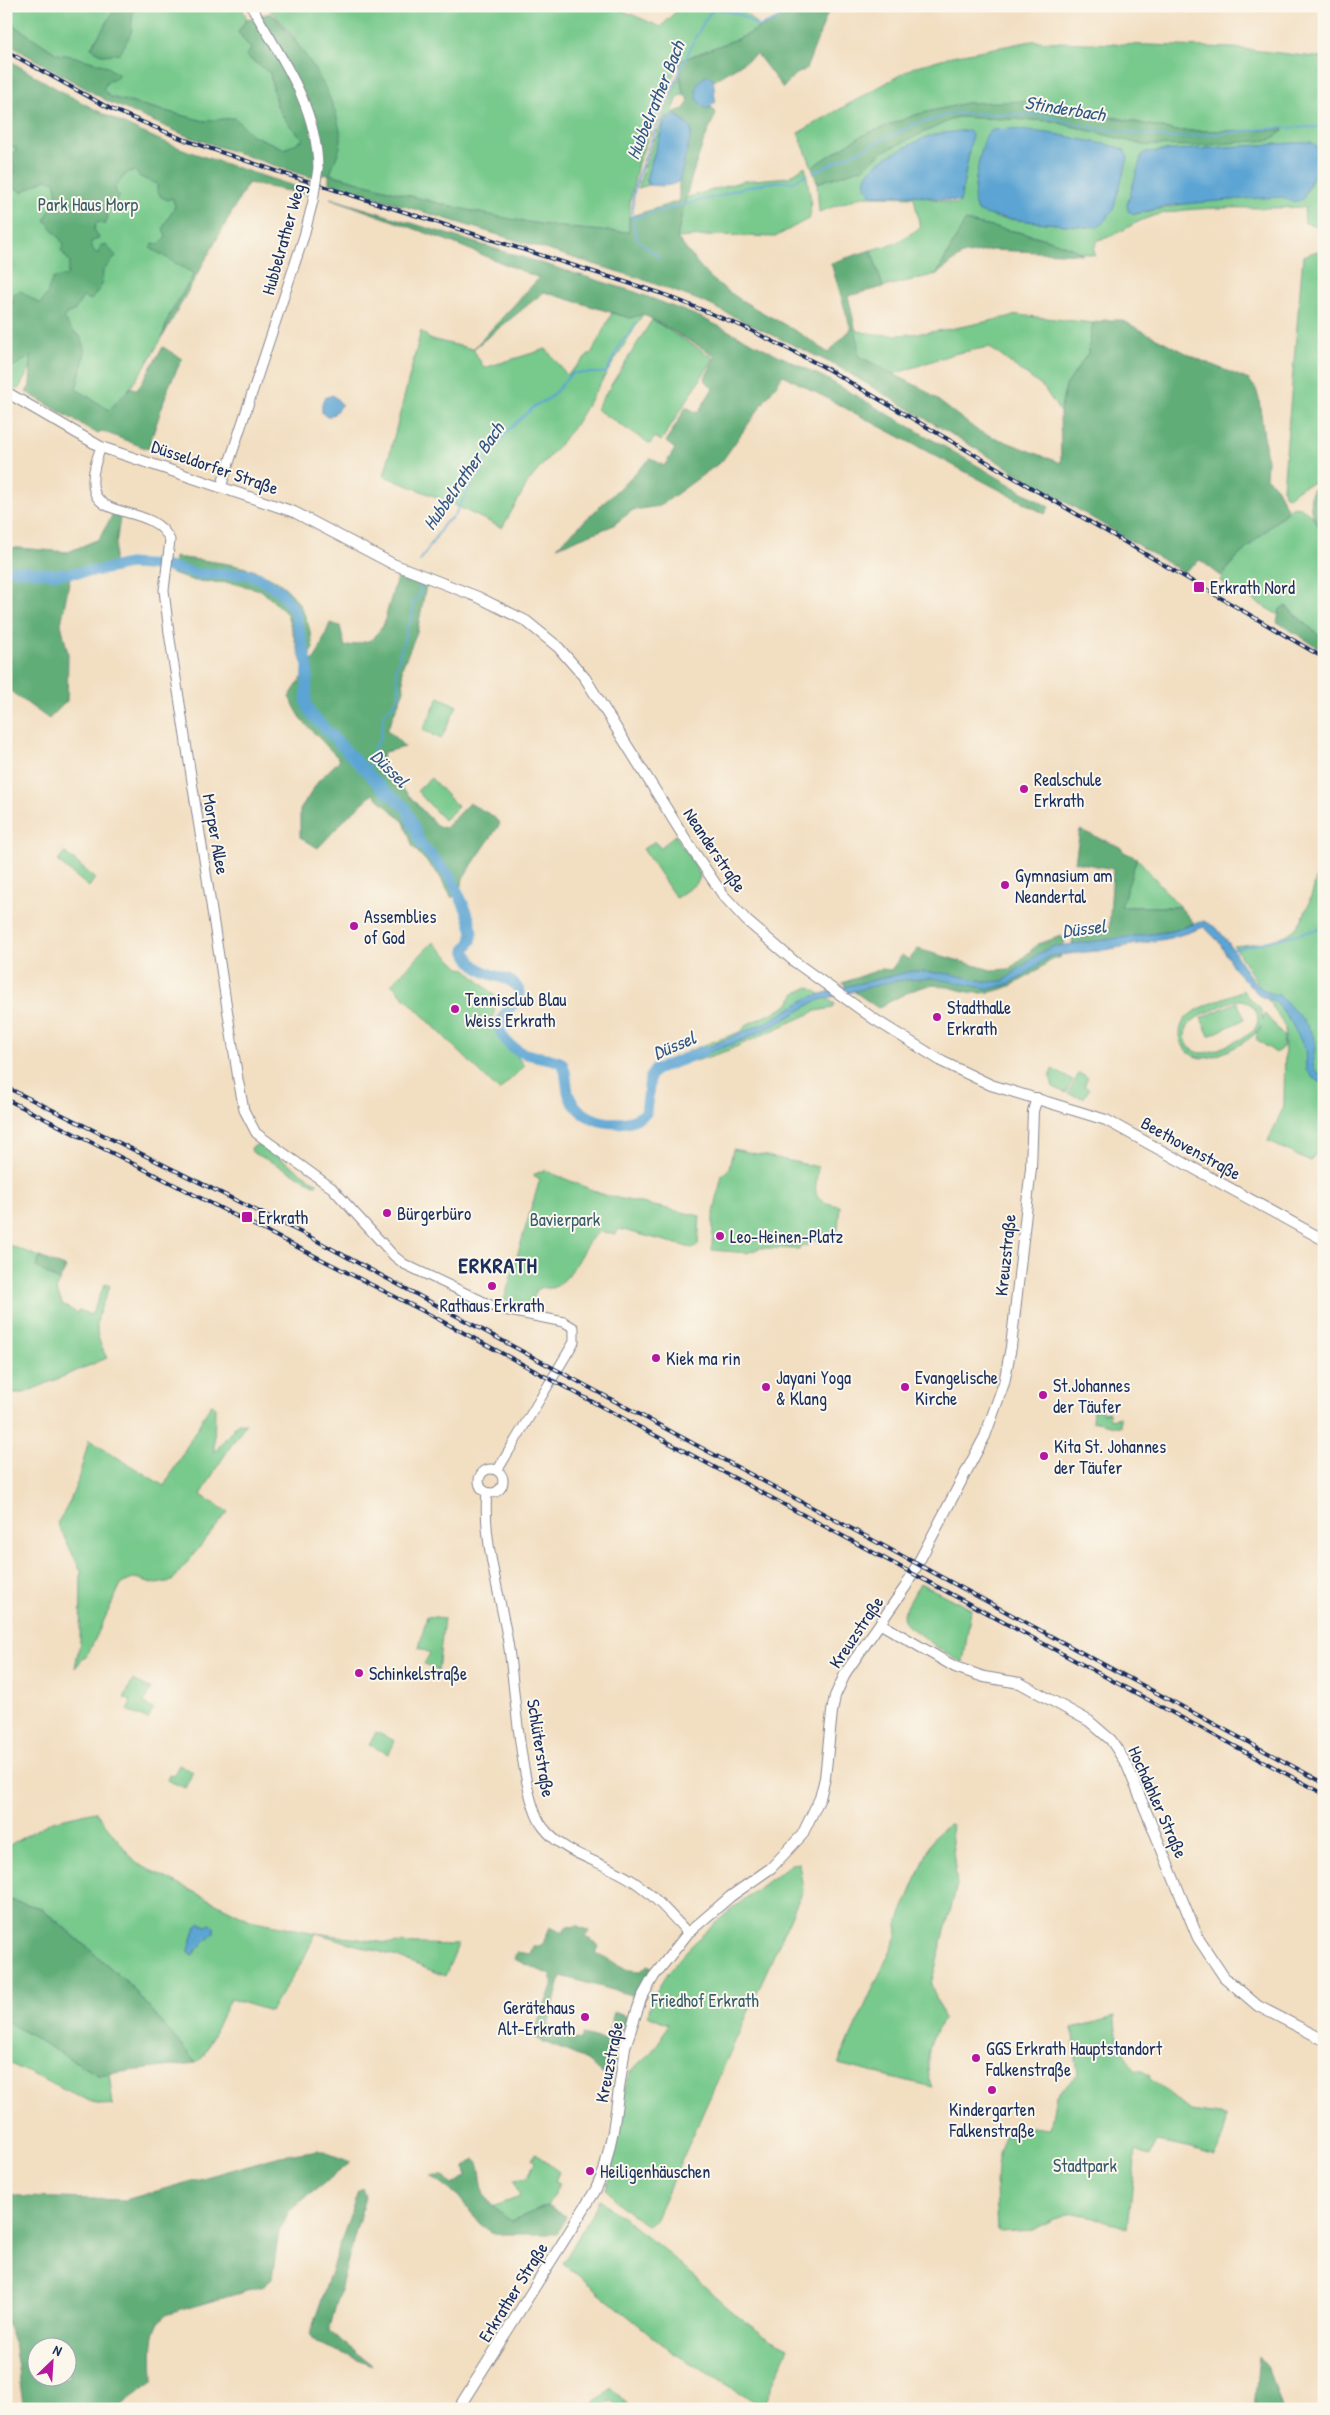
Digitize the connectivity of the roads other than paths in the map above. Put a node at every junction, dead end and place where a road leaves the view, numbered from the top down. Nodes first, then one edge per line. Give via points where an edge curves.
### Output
1 (251, 6) edge
2 (6, 392) edge
3 (101, 446) junction
4 (221, 486) junction
5 (414, 572) joint
6 (1037, 1098) junction
7 (1324, 1240) edge
8 (497, 1471) junction
9 (488, 1492) junction
10 (881, 1624) junction
11 (688, 1933) junction
12 (1324, 2040) edge
13 (595, 2191) joint
14 (458, 2409) edge

1 - 4 street, Hubbelrather Weg, bridge via 302,95 314,132 318,168 314,201 301,245
2 - 3 main road, Düsseldorfer Straße
3 - 4 main road, Düsseldorfer Straße
3 - 8 street, Morper Allee via 93,477 94,494 105,504 164,529 170,540 164,590 187,762 244,1110 256,1133 320,1178 404,1264 499,1309 564,1322 574,1328 574,1342
4 - 5 main road, Düsseldorfer Straße via 294,512
5 - 6 main road, Neanderstraße via 494,604 526,621 558,647 579,670 608,712 723,895 747,921 824,985 943,1062 991,1085
6 - 7 main road, Beethovenstraße via 1106,1120
6 - 10 main road, Kreuzstraße via 1033,1111 1029,1193 1010,1354 993,1416 938,1528
8 - 9 street via 502,1477 502,1484 497,1491
8 - 9 street via 486,1471 480,1477 480,1484
9 - 11 street, Schlüterstraße via 490,1548 508,1640 528,1784 537,1816 542,1826 565,1847 632,1880
10 - 11 main road, Kreuzstraße via 850,1664 835,1696 820,1798 802,1836 771,1868 731,1896
10 - 12 main road, Hochdahler Straße via 955,1667 984,1678 1020,1683 1102,1730 1127,1765 1194,1930 1224,1977 1258,2006
11 - 13 main road, Kreuzstraße via 654,1976 633,2019 620,2072 613,2131
13 - 14 main road, Erkrather Straße

